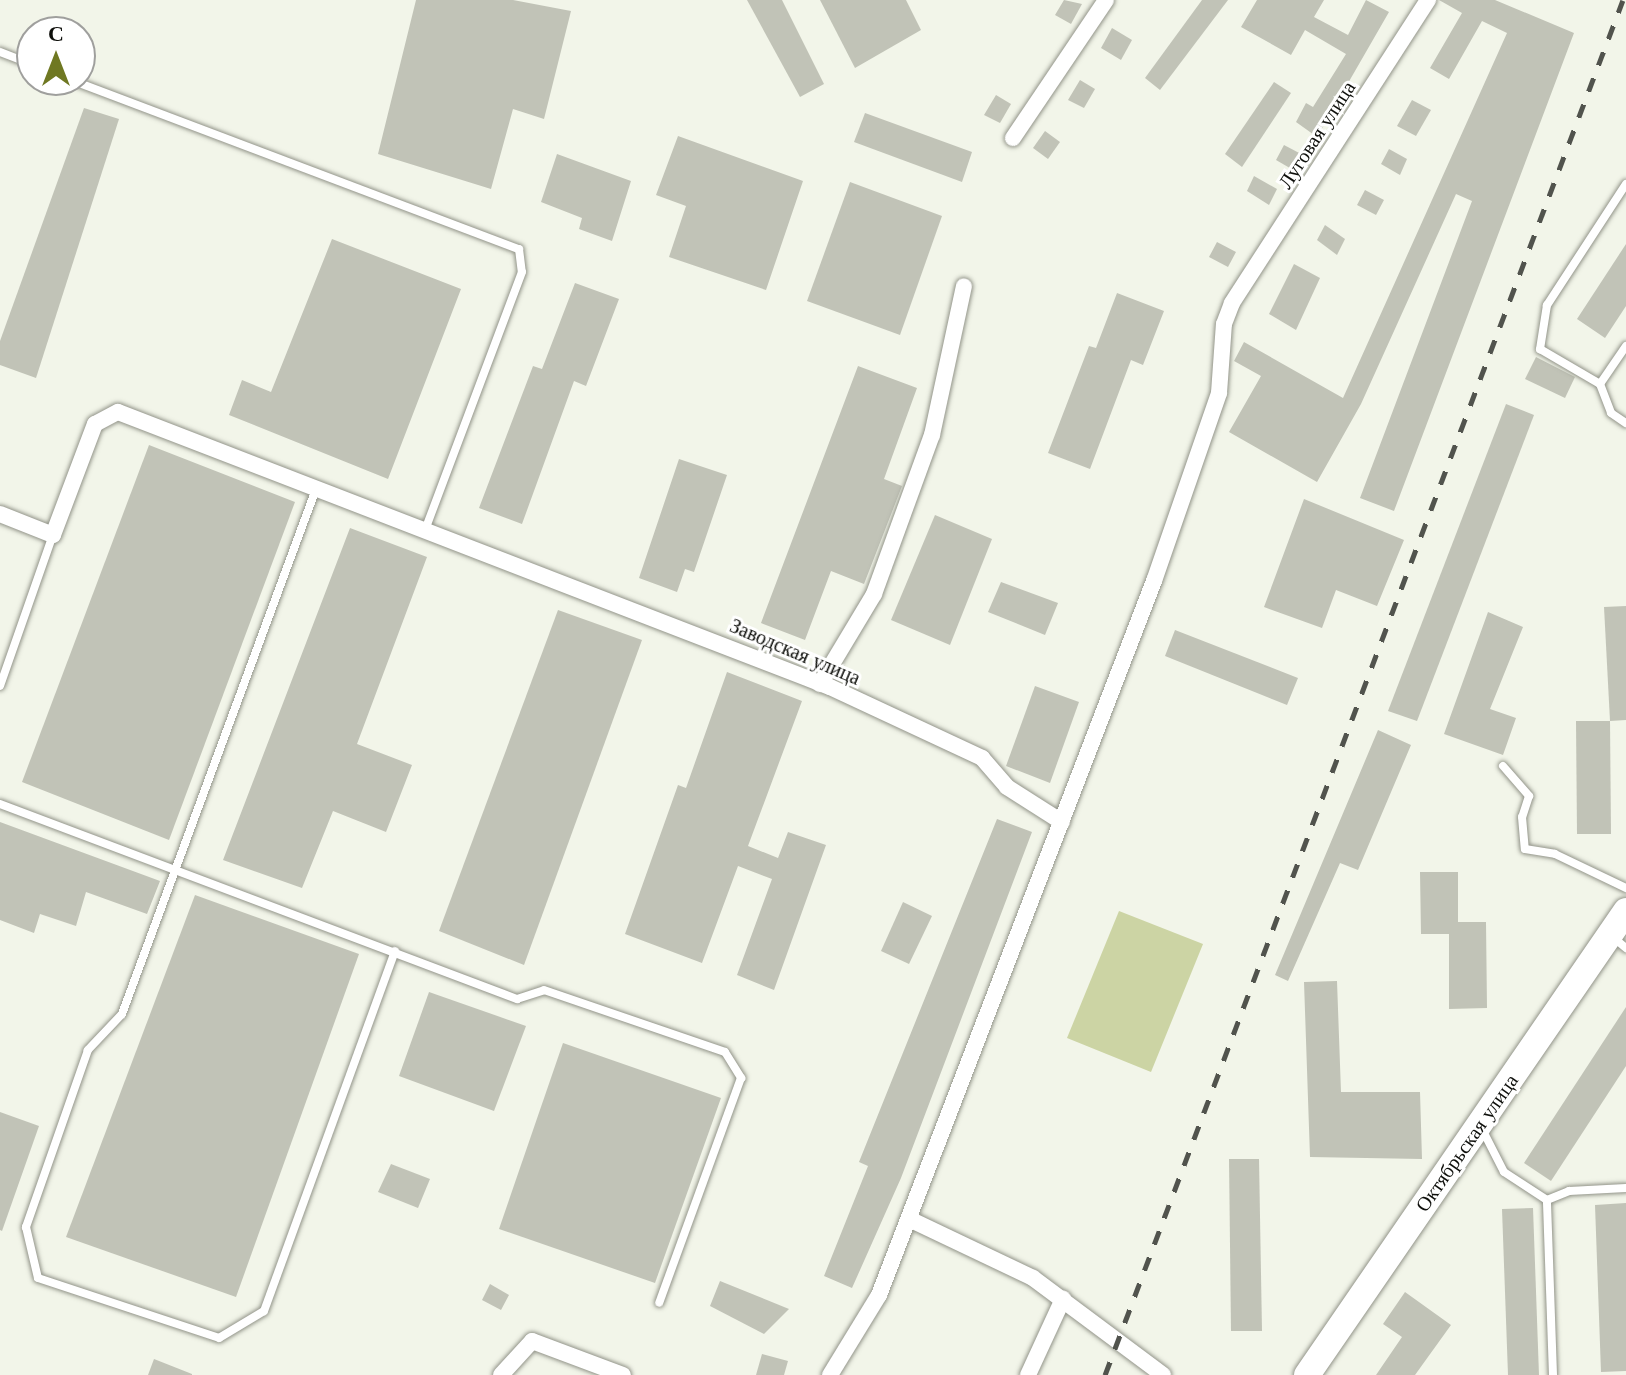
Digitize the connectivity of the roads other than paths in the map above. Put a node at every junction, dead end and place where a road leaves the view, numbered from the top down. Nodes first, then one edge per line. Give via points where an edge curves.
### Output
1 (1106, 0) edge
2 (1428, 0) edge
3 (96, 89) edge
4 (1013, 138) dead end
5 (1626, 184) edge
6 (964, 286) dead end
7 (1626, 346) edge
8 (1600, 384) junction
9 (1626, 423) edge
10 (317, 486) junction
11 (0, 514) edge
12 (425, 530) junction
13 (53, 535) junction
14 (820, 684) junction
15 (0, 686) edge
16 (1503, 766) dead end
17 (0, 804) edge
18 (1062, 822) junction
19 (173, 873) junction
20 (1626, 888) edge
21 (1626, 911) edge
22 (1618, 941) edge
23 (395, 951) junction
24 (1480, 1125) junction
25 (1626, 1188) edge
26 (1547, 1200) junction
27 (909, 1219) junction
28 (1063, 1299) junction
29 (659, 1303) dead end
30 (501, 1375) edge
31 (623, 1375) edge
32 (830, 1375) edge
33 (1028, 1375) edge
34 (1163, 1375) edge
35 (1307, 1375) edge
36 (1553, 1375) edge

1 - 4 street
2 - 18 street, Луговая улица via 1239,291 1224,324 1219,393
3 - 12 lane via 519,249 522,272
5 - 8 lane via 1547,305 1540,349
6 - 14 street via 932,435 874,594
7 - 8 lane
8 - 9 lane via 1611,413
10 - 12 street, Заводская улица
10 - 13 street, Заводская улица via 118,412 95,424
10 - 19 lane
11 - 13 street
12 - 14 street, Заводская улица
13 - 15 lane
14 - 18 street, Заводская улица via 982,758 1007,787
16 - 20 lane via 1529,796 1522,817 1525,849 1555,854
17 - 19 lane
18 - 27 street
19 - 23 lane
19 - 23 lane via 122,1014 88,1050 26,1227 38,1278 219,1338 264,1311
21 - 22 main road, Октябрьская улица
22 - 24 main road, Октябрьская улица
23 - 29 lane via 517,999 544,990 725,1052 741,1078
24 - 26 lane via 1504,1172
24 - 35 main road, Октябрьская улица
25 - 26 lane via 1569,1191
26 - 36 lane
27 - 28 street
27 - 32 street via 879,1295
28 - 33 street
28 - 34 street
30 - 31 street via 532,1341

